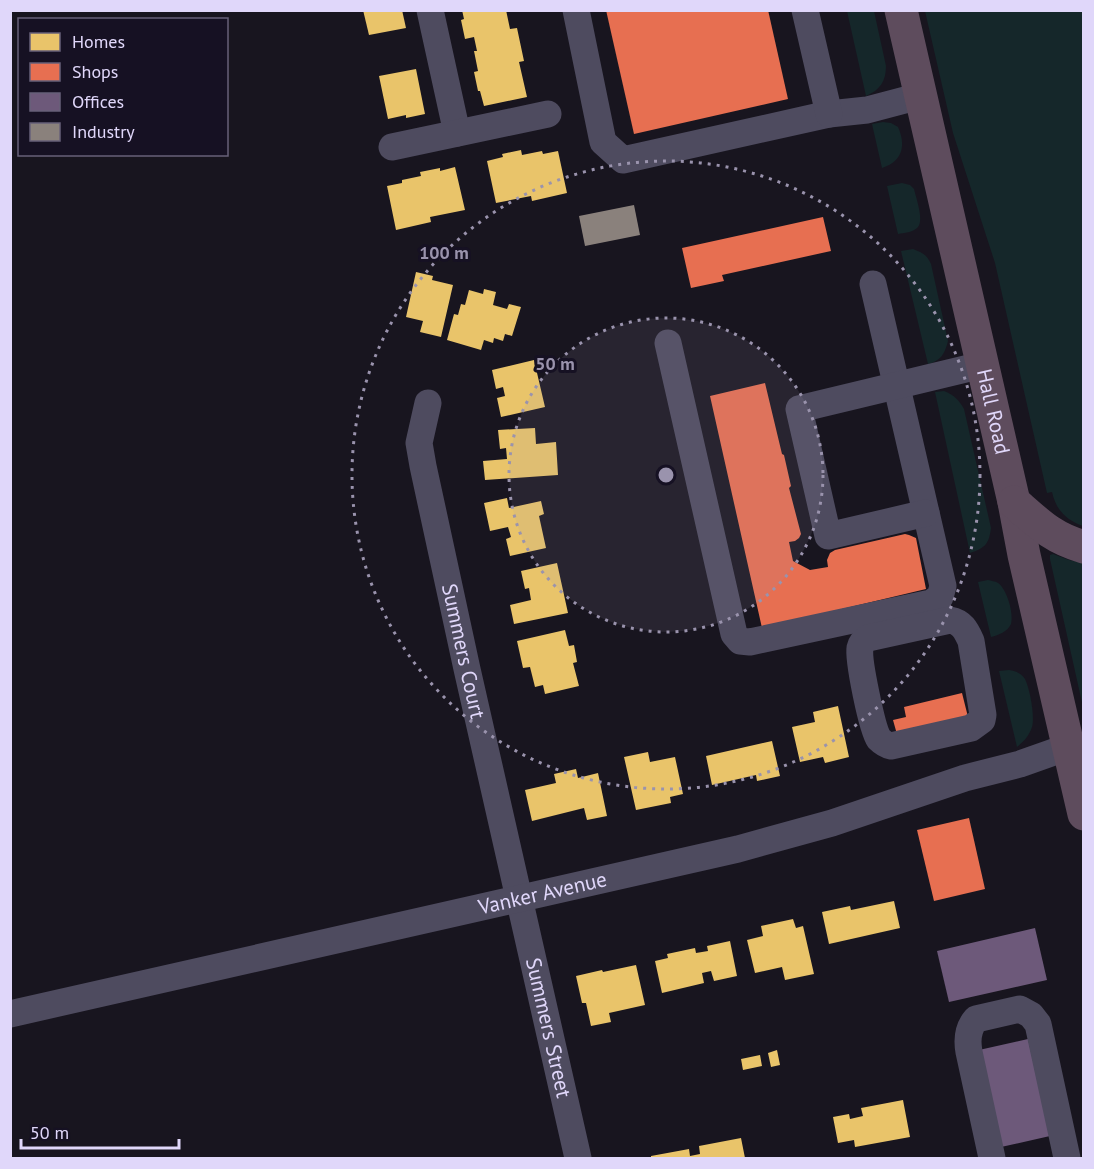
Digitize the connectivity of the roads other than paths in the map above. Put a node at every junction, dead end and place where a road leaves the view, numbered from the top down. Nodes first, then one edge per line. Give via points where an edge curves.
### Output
1 (430, 10) edge
2 (576, 10) edge
3 (805, 10) edge
4 (901, 10) edge
5 (920, 96) junction
6 (548, 114) dead end
7 (829, 114) junction
8 (457, 133) junction
9 (392, 147) dead end
10 (873, 284) dead end
11 (668, 343) dead end
12 (982, 365) junction
13 (897, 386) junction
14 (428, 402) dead end
15 (1014, 502) junction
16 (926, 513) junction
17 (1083, 547) edge
18 (973, 658) joint
19 (1076, 744) edge
20 (1083, 814) edge
21 (519, 898) junction
22 (10, 1014) edge
23 (578, 1158) edge
24 (992, 1158) edge
25 (1066, 1158) edge

1 - 8 street
2 - 7 street via 603,142 623,160
3 - 7 street
4 - 5 highway, Hall Road
5 - 7 street via 867,110
5 - 12 highway, Hall Road
6 - 8 street
8 - 9 street
10 - 13 street
11 - 16 street via 734,634 740,641 931,603 940,597 943,586
12 - 13 street
12 - 15 highway, Hall Road
13 - 16 street
13 - 16 street via 799,409 820,501 828,536
14 - 21 street, Summers Court via 419,443
15 - 17 highway via 1050,533
15 - 19 highway, Hall Road via 1024,555
18 - 18 street via 965,628 950,620 865,640 860,663 875,731 881,741 891,746 979,723 983,715
19 - 20 highway, Hall Road
19 - 21 street, Vanker Avenue via 1020,765 965,778 832,823 738,849
21 - 22 street, Vanker Avenue
21 - 23 street, Summers Street
24 - 25 street via 968,1050 970,1028 980,1017 1020,1009 1038,1024

